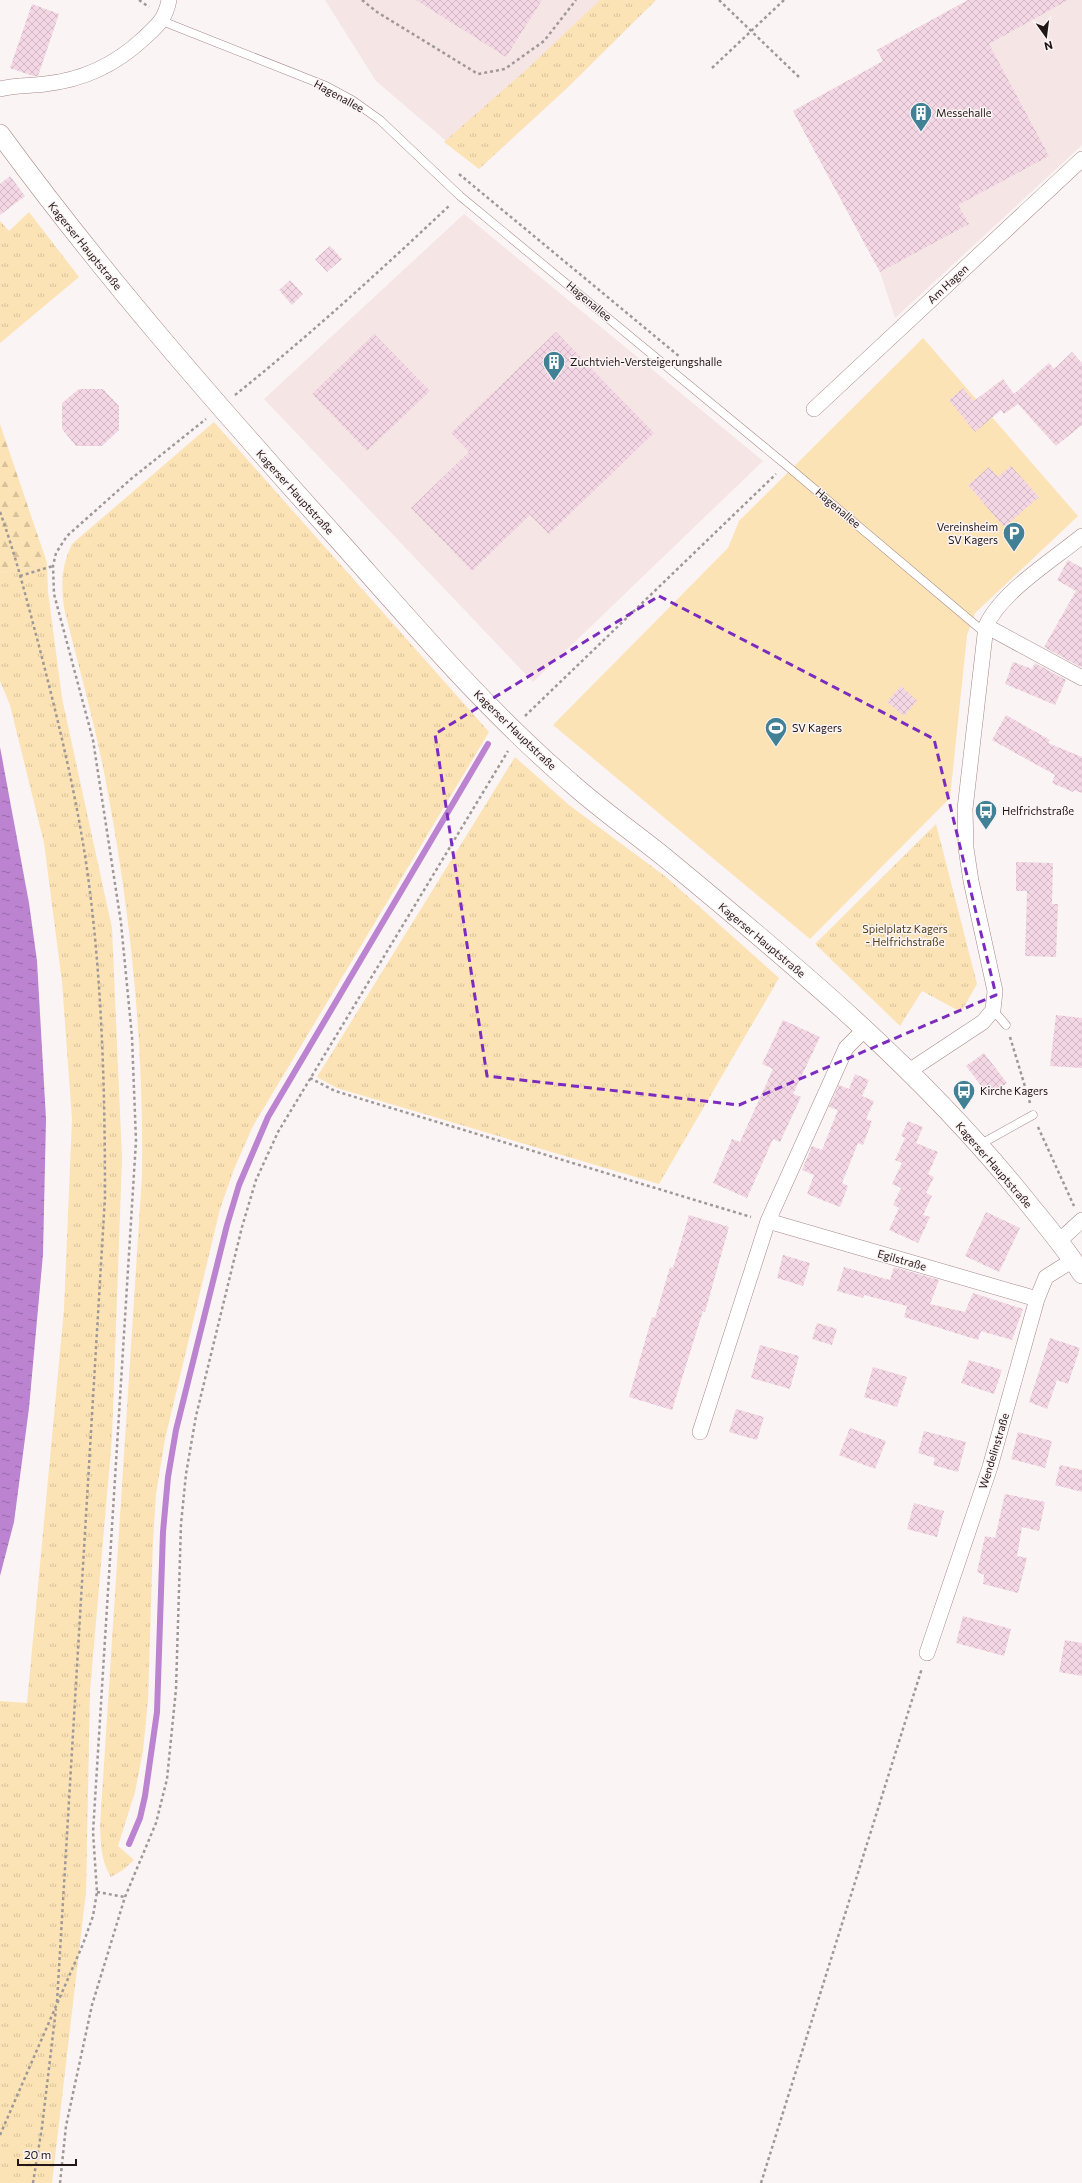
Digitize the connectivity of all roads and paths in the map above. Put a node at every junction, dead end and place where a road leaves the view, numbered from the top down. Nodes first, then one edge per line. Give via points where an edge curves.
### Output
1 (169, 0) edge
2 (362, 0) edge
3 (576, 0) edge
4 (720, 0) edge
5 (784, 0) edge
6 (162, 21) junction
7 (751, 31) junction
8 (712, 68) dead end
9 (800, 78) dead end
10 (0, 89) edge
11 (0, 134) edge
12 (1082, 159) edge
13 (472, 185) dead end
14 (460, 196) junction
15 (220, 408) junction
16 (814, 409) dead end
17 (786, 465) junction
18 (0, 512) edge
19 (1082, 536) edge
20 (54, 566) junction
21 (20, 576) junction
22 (985, 629) junction
23 (1082, 678) edge
24 (516, 733) junction
25 (993, 1010) junction
26 (1006, 1025) dead end
27 (864, 1030) junction
28 (909, 1071) junction
29 (310, 1078) junction
30 (1033, 1115) dead end
31 (979, 1145) junction
32 (1082, 1220) edge
33 (768, 1221) junction
34 (1059, 1241) junction
35 (1077, 1267) edge
36 (1037, 1299) junction
37 (700, 1432) dead end
38 (927, 1653) joint
39 (97, 1892) junction
40 (125, 1897) junction
41 (57, 2005) junction
42 (0, 2135) edge
43 (33, 2183) edge
44 (60, 2183) edge
45 (761, 2183) edge

1 - 6 street
2 - 3 path via 377,12 478,74 505,69 544,41
4 - 7 path
5 - 7 path
6 - 10 street via 129,52 106,67 79,78
6 - 14 lane, Hagenallee via 326,86 352,100 380,120
7 - 8 path
7 - 9 path
11 - 15 street, Kagerser Hauptstraße via 59,214
12 - 16 street, Am Hagen
13 - 14 path
14 - 15 path via 353,296
14 - 17 lane, Hagenallee
15 - 20 path via 131,479 67,536 56,553
15 - 24 street, Kagerser Hauptstraße via 451,666
17 - 22 lane, Hagenallee
17 - 24 path
18 - 21 path via 14,550
19 - 22 street via 1007,596
20 - 21 path
20 - 39 path via 54,594 93,740 121,923 132,1037 136,1141 93,1824
21 - 41 path via 64,742 87,867 96,939 105,1111 105,1205
22 - 23 street, Hagenallee
22 - 25 street via 965,809 966,848 971,880 995,991
24 - 27 street, Kagerser Hauptstraße via 571,783 667,859 794,966
24 - 29 path
25 - 26 lane
25 - 28 street via 983,1022
27 - 28 street, Kagerser Hauptstraße
27 - 33 street via 846,1048
28 - 31 street, Kagerser Hauptstraße
29 - 33 path via 334,1091
29 - 40 path via 278,1132 256,1180 196,1416 181,1524 176,1689 167,1779 156,1822
30 - 31 lane
31 - 34 street, Kagerser Hauptstraße
32 - 34 street
33 - 36 street, Egilstraße
33 - 37 street
34 - 35 street, Kagerser Hauptstraße
35 - 36 street, Wendelinstraße via 1046,1278
36 - 38 street, Wendelinstraße via 990,1467
38 - 45 path
39 - 40 path
39 - 41 path via 83,1944
40 - 44 path via 92,2005 79,2060 66,2126
41 - 42 path
41 - 43 path

